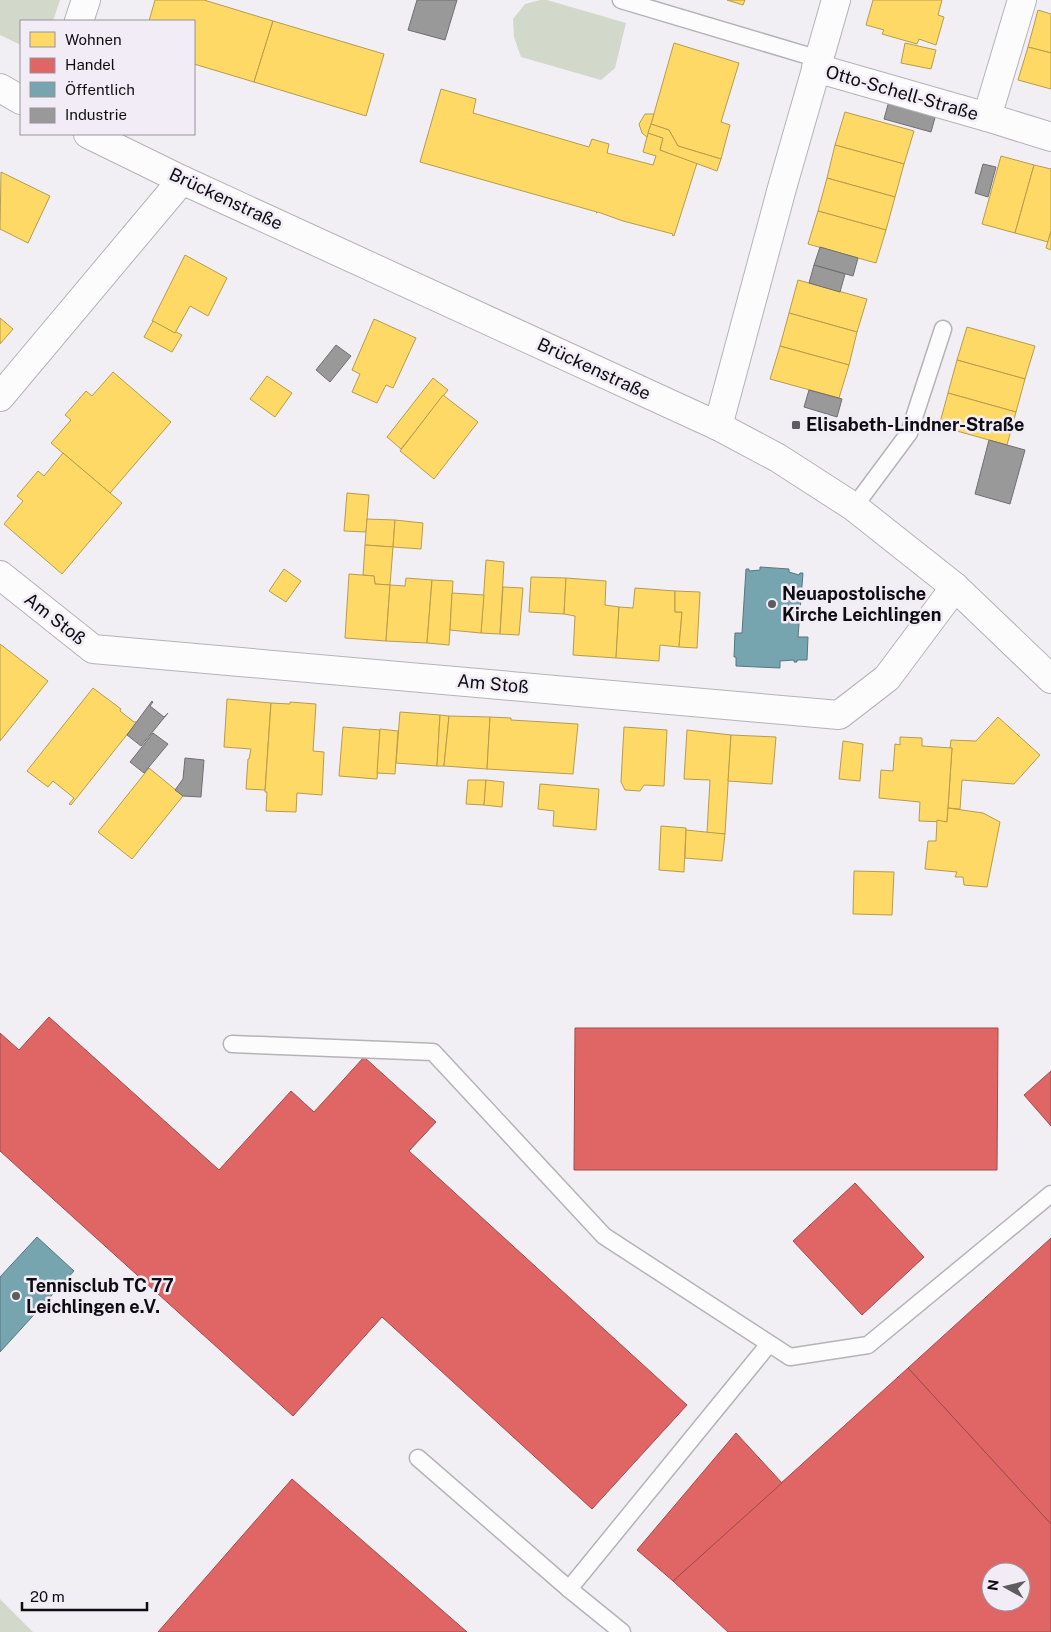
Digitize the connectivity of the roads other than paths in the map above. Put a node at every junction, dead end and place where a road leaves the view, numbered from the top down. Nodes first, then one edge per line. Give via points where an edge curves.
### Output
1 (86, 0) edge
2 (621, 0) edge
3 (836, 0) edge
4 (1022, 0) edge
5 (79, 20) edge
6 (817, 64) junction
7 (0, 88) edge
8 (20, 99) edge
9 (987, 117) junction
10 (90, 135) edge
11 (1051, 137) edge
12 (182, 180) junction
13 (943, 329) dead end
14 (0, 397) edge
15 (718, 426) junction
16 (854, 507) junction
17 (0, 575) edge
18 (955, 587) junction
19 (1051, 679) edge
20 (232, 1044) dead end
21 (1051, 1194) edge
22 (769, 1344) junction
23 (418, 1458) dead end
24 (569, 1589) junction
25 (622, 1632) edge

1 - 5 street
2 - 6 lane
3 - 6 street
4 - 9 street, Otto-Schell-Straße
6 - 9 street, Otto-Schell-Straße
6 - 15 street
7 - 8 street
9 - 11 street, Otto-Schell-Straße
10 - 12 street, Brückenstraße
12 - 14 street
12 - 15 street, Brückenstraße
13 - 16 lane via 909,433
15 - 16 street, Brückenstraße via 778,458
16 - 18 street, Brückenstraße
17 - 18 street, Am Stoß via 93,649 839,715 887,678
18 - 19 street, Brückenstraße
20 - 22 lane via 433,1052 604,1236
21 - 22 lane via 868,1345 790,1357
22 - 24 lane
23 - 24 lane
24 - 25 lane

